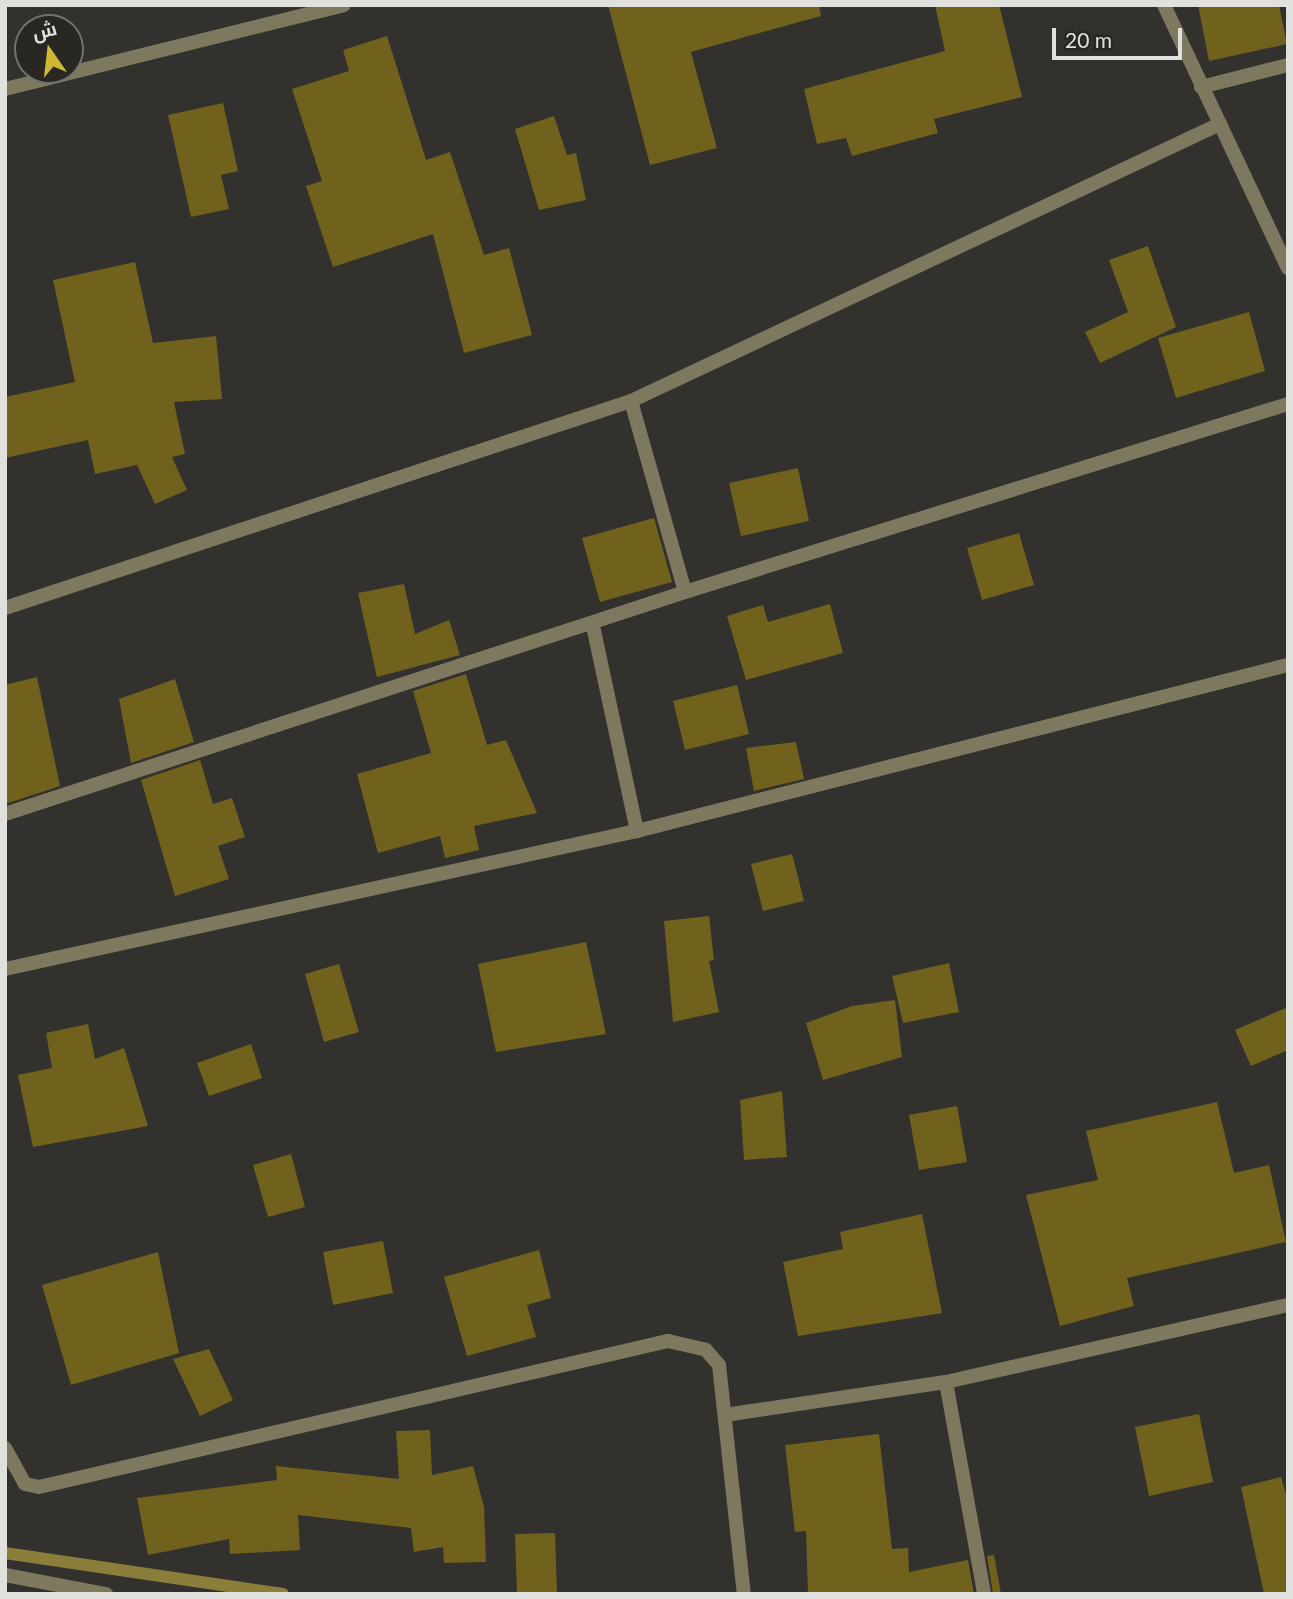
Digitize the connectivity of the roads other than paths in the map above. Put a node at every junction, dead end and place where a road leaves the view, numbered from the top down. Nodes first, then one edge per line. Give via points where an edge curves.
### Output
1 (344, 5) edge
2 (1164, 5) edge
3 (1288, 65) edge
4 (1201, 87) junction
5 (5, 89) edge
6 (1220, 124) junction
7 (1288, 268) edge
8 (631, 401) junction
9 (1288, 404) edge
10 (685, 592) junction
11 (5, 608) edge
12 (593, 626) junction
13 (1288, 665) edge
14 (5, 814) edge
15 (637, 831) junction
16 (5, 969) edge
17 (1288, 1305) edge
18 (946, 1382) junction
19 (725, 1415) junction
20 (5, 1448) edge
21 (5, 1576) edge
22 (106, 1594) edge
23 (744, 1594) edge
24 (984, 1594) edge

1 - 5 street
2 - 4 street
3 - 4 street
4 - 6 street
6 - 7 street
6 - 8 street
8 - 10 street
8 - 11 street
9 - 10 street
10 - 12 street
12 - 14 street
12 - 15 street
13 - 15 street
15 - 16 street
17 - 18 street
18 - 19 street
18 - 24 street
19 - 20 street via 719,1365 706,1350 668,1341 39,1487 25,1484
19 - 23 street
21 - 22 street

